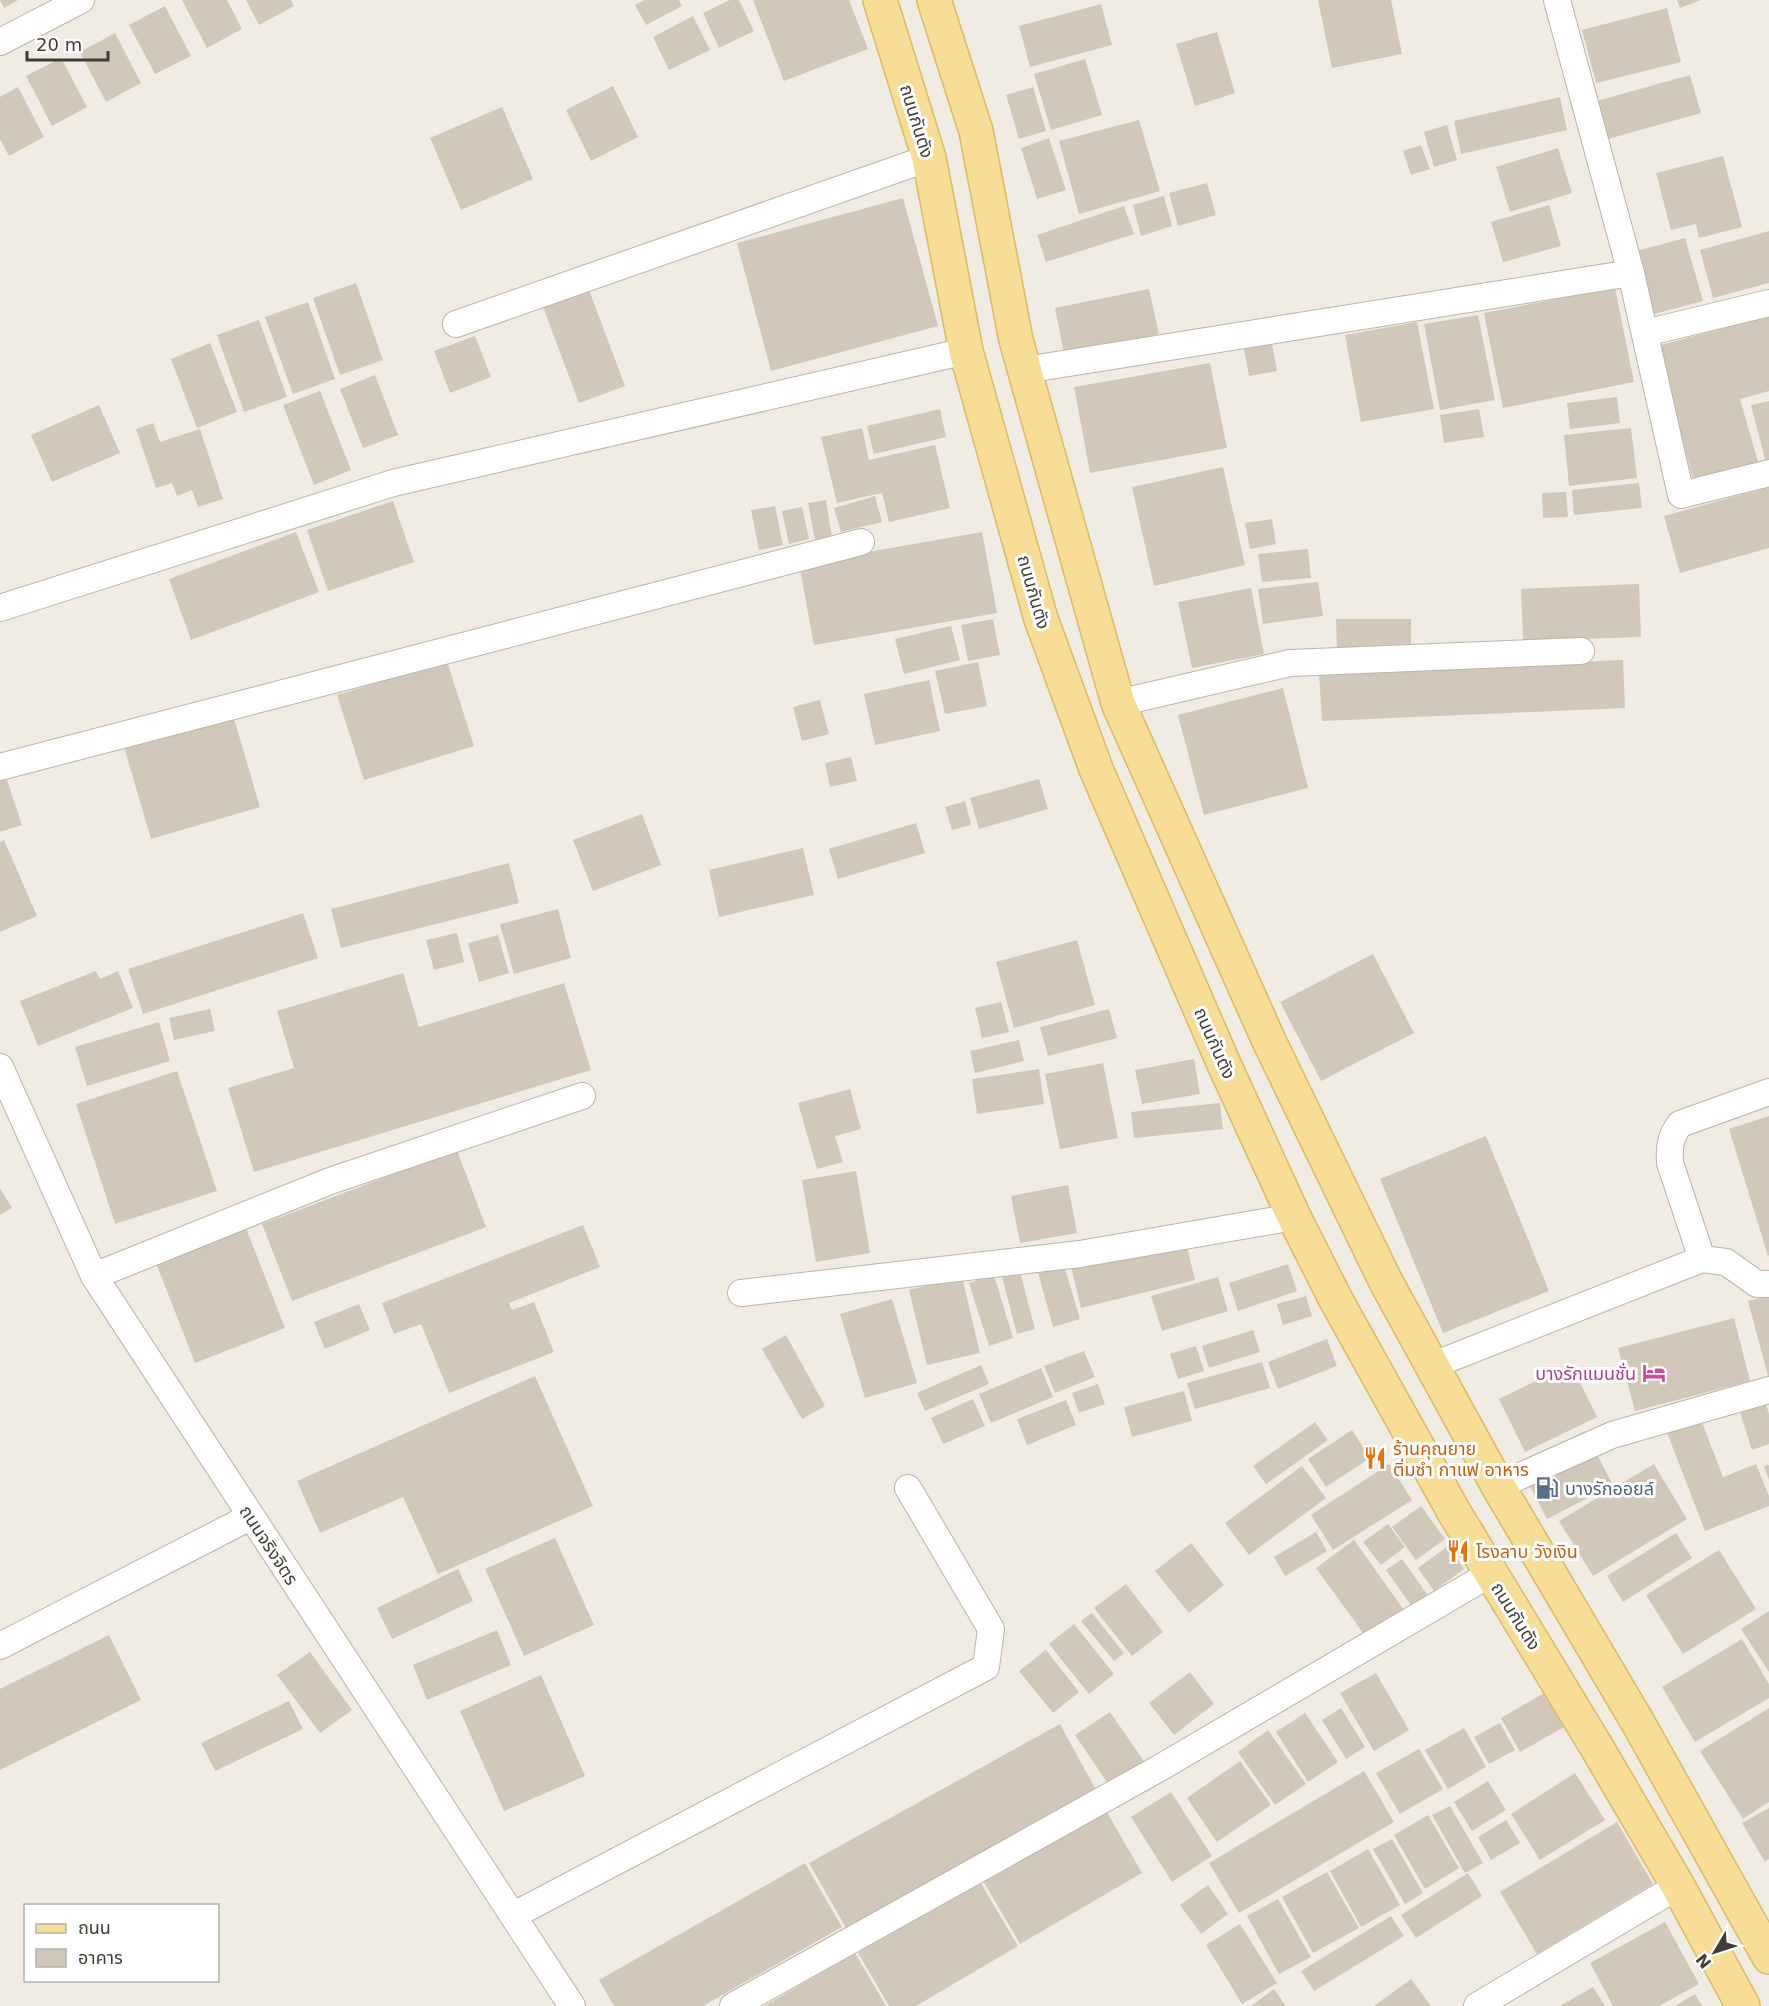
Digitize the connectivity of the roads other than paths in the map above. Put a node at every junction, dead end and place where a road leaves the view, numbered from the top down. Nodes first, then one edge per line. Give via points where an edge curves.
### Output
1 (81, 0) edge
2 (880, 0) edge
3 (934, 0) edge
4 (1557, 0) edge
5 (0, 42) edge
6 (929, 158) junction
7 (1631, 273) junction
8 (1769, 303) edge
9 (456, 324) dead end
10 (1645, 333) junction
11 (966, 351) junction
12 (1020, 355) junction
13 (1769, 473) edge
14 (861, 542) dead end
15 (0, 608) edge
16 (1581, 651) dead end
17 (1118, 703) junction
18 (0, 767) edge
19 (1186, 855) junction
20 (1141, 873) junction
21 (0, 1067) edge
22 (1769, 1092) edge
23 (582, 1096) dead end
24 (1294, 1217) junction
25 (1702, 1259) junction
26 (94, 1276) junction
27 (1386, 1282) junction
28 (1769, 1284) edge
29 (741, 1293) dead end
30 (1336, 1300) junction
31 (1431, 1366) junction
32 (1769, 1390) edge
33 (1498, 1486) junction
34 (908, 1488) dead end
35 (250, 1516) junction
36 (1490, 1574) junction
37 (0, 1646) edge
38 (1637, 1721) junction
39 (1596, 1746) junction
40 (1678, 1886) junction
41 (514, 1915) junction
42 (1769, 1957) edge
43 (572, 2006) edge
44 (733, 2006) edge
45 (1477, 2006) edge
46 (1743, 2006) edge

1 - 5 street
2 - 6 main road, ถนนกันตัง
3 - 12 main road via 976,131
4 - 7 street
6 - 9 street
6 - 11 main road, ถนนกันตัง
7 - 10 street
7 - 12 street
8 - 10 street
10 - 13 street via 1681,495
11 - 12 main road
11 - 15 street via 393,483
11 - 20 main road, ถนนกันตัง via 1041,619 1096,769
12 - 17 main road
14 - 18 street
16 - 17 street via 1290,663
17 - 19 main road
19 - 20 main road
19 - 27 main road via 1269,1041
20 - 24 main road, ถนนกันตัง
21 - 26 street, ถนนจริงจิตร
22 - 25 street via 1680,1124 1672,1135 1670,1163
23 - 26 street via 330,1181
24 - 29 street via 1080,1254
24 - 30 main road, ถนนกันตัง
25 - 28 street via 1726,1262 1756,1284
25 - 31 street
26 - 35 street, ถนนจริงจิตร
27 - 30 main road
27 - 31 main road
30 - 36 main road, ถนนกันตัง
31 - 33 main road
32 - 33 street via 1612,1435
33 - 38 main road
34 - 41 street via 991,1629 986,1667
35 - 37 street
35 - 41 street, ถนนจริงจิตร
36 - 39 main road, ถนนกันตัง
36 - 44 street via 1158,1770
38 - 39 main road
38 - 42 main road
39 - 40 main road, ถนนกันตัง
40 - 45 street
40 - 46 main road, ถนนกันตัง
41 - 43 street, ถนนจริงจิตร

